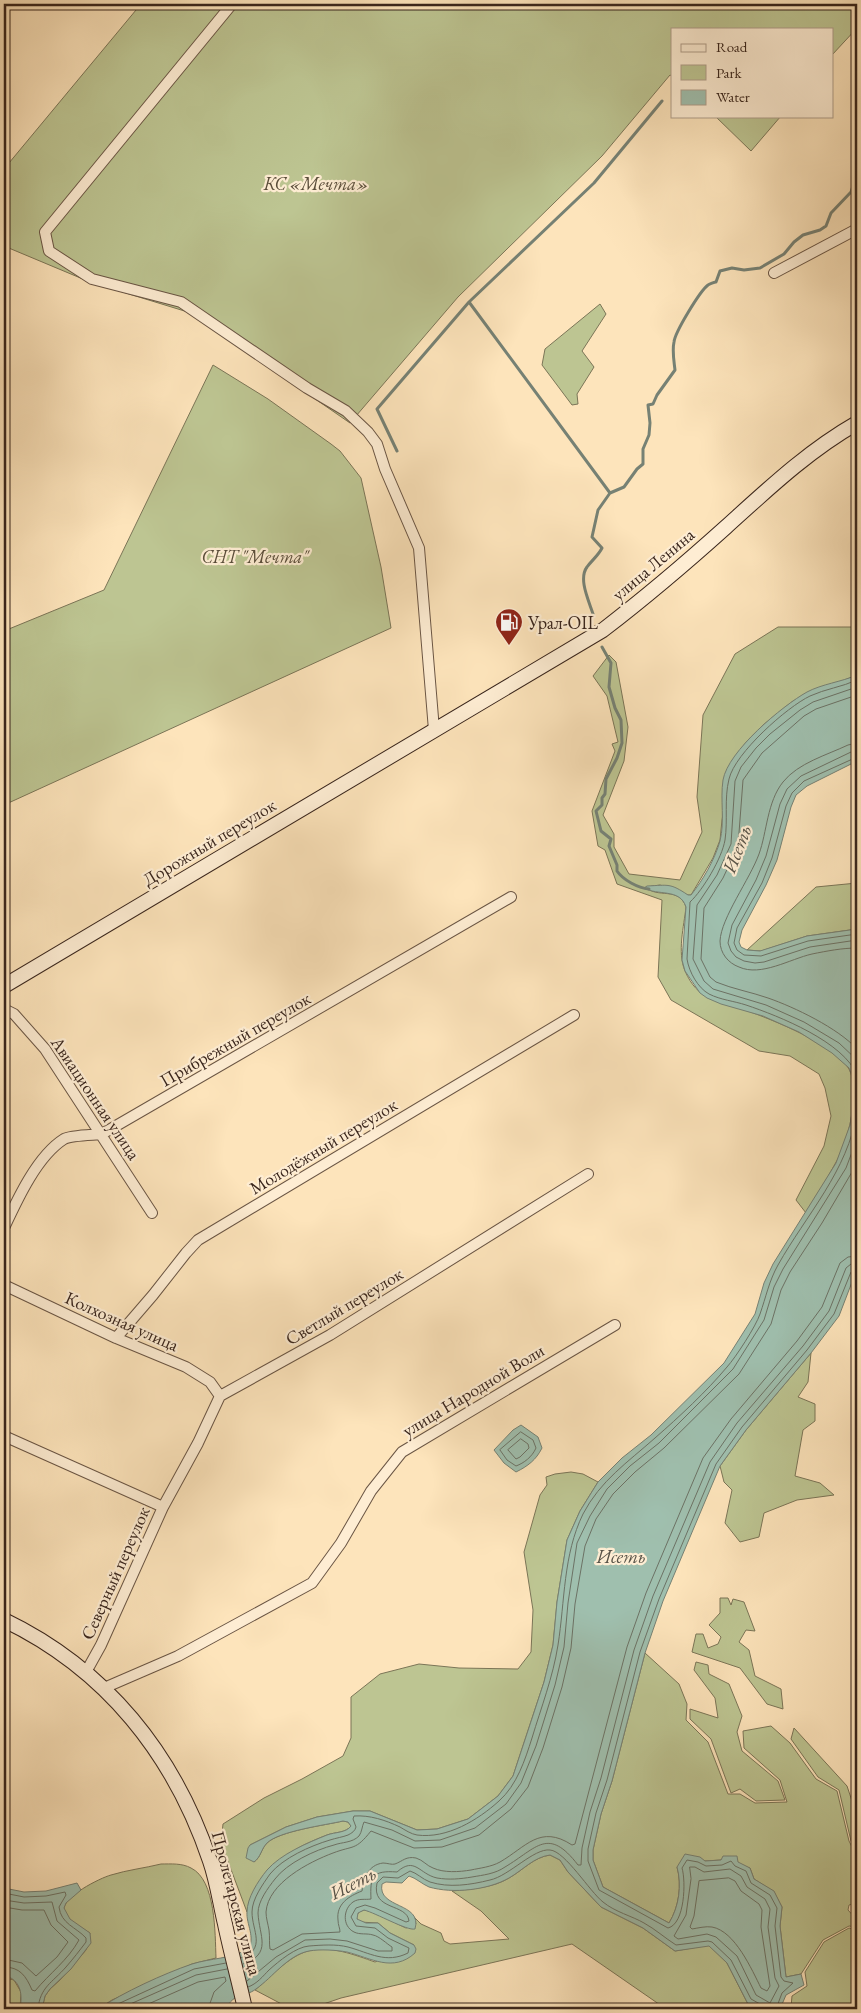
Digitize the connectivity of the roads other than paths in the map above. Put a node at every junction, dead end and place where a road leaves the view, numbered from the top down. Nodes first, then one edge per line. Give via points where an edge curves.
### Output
1 (232, 4) edge
2 (857, 229) edge
3 (774, 273) dead end
4 (857, 423) edge
5 (434, 730) junction
6 (511, 897) dead end
7 (4, 986) edge
8 (4, 1009) edge
9 (574, 1015) dead end
10 (102, 1134) junction
11 (588, 1174) dead end
12 (152, 1213) dead end
13 (4, 1228) edge
14 (4, 1285) edge
15 (616, 1325) dead end
16 (116, 1338) junction
17 (220, 1396) junction
18 (4, 1436) edge
19 (163, 1507) junction
20 (4, 1620) edge
21 (86, 1672) junction
22 (104, 1688) junction
23 (244, 2004) edge

1 - 5 street via 44,232 49,251 92,279 181,302 346,411 368,432 377,444 419,548
2 - 3 street
4 - 5 main road, улица Ленина via 795,465 665,581 603,630
5 - 7 main road, Дорожный переулок
6 - 10 street, Прибрежный переулок
8 - 10 street, Авиационная улица via 14,1014 45,1049
9 - 16 street, Молодёжный переулок via 198,1240
10 - 12 street, Авиационная улица
10 - 13 street, Прибрежный переулок via 65,1138 45,1157 28,1180
11 - 17 street, Светлый переулок via 330,1335
14 - 16 street, Колхозная улица
15 - 22 street, улица Народной Воли via 402,1452 371,1491 341,1543 312,1583 178,1656
16 - 17 street, Колхозная улица via 186,1368 210,1382
17 - 19 street
18 - 19 street, Северный переулок
19 - 21 street, Северный переулок
20 - 21 main road, Пролетарская улица via 27,1631
21 - 22 main road, Пролетарская улица
22 - 23 main road, Пролетарская улица via 157,1750 196,1822 211,1864

